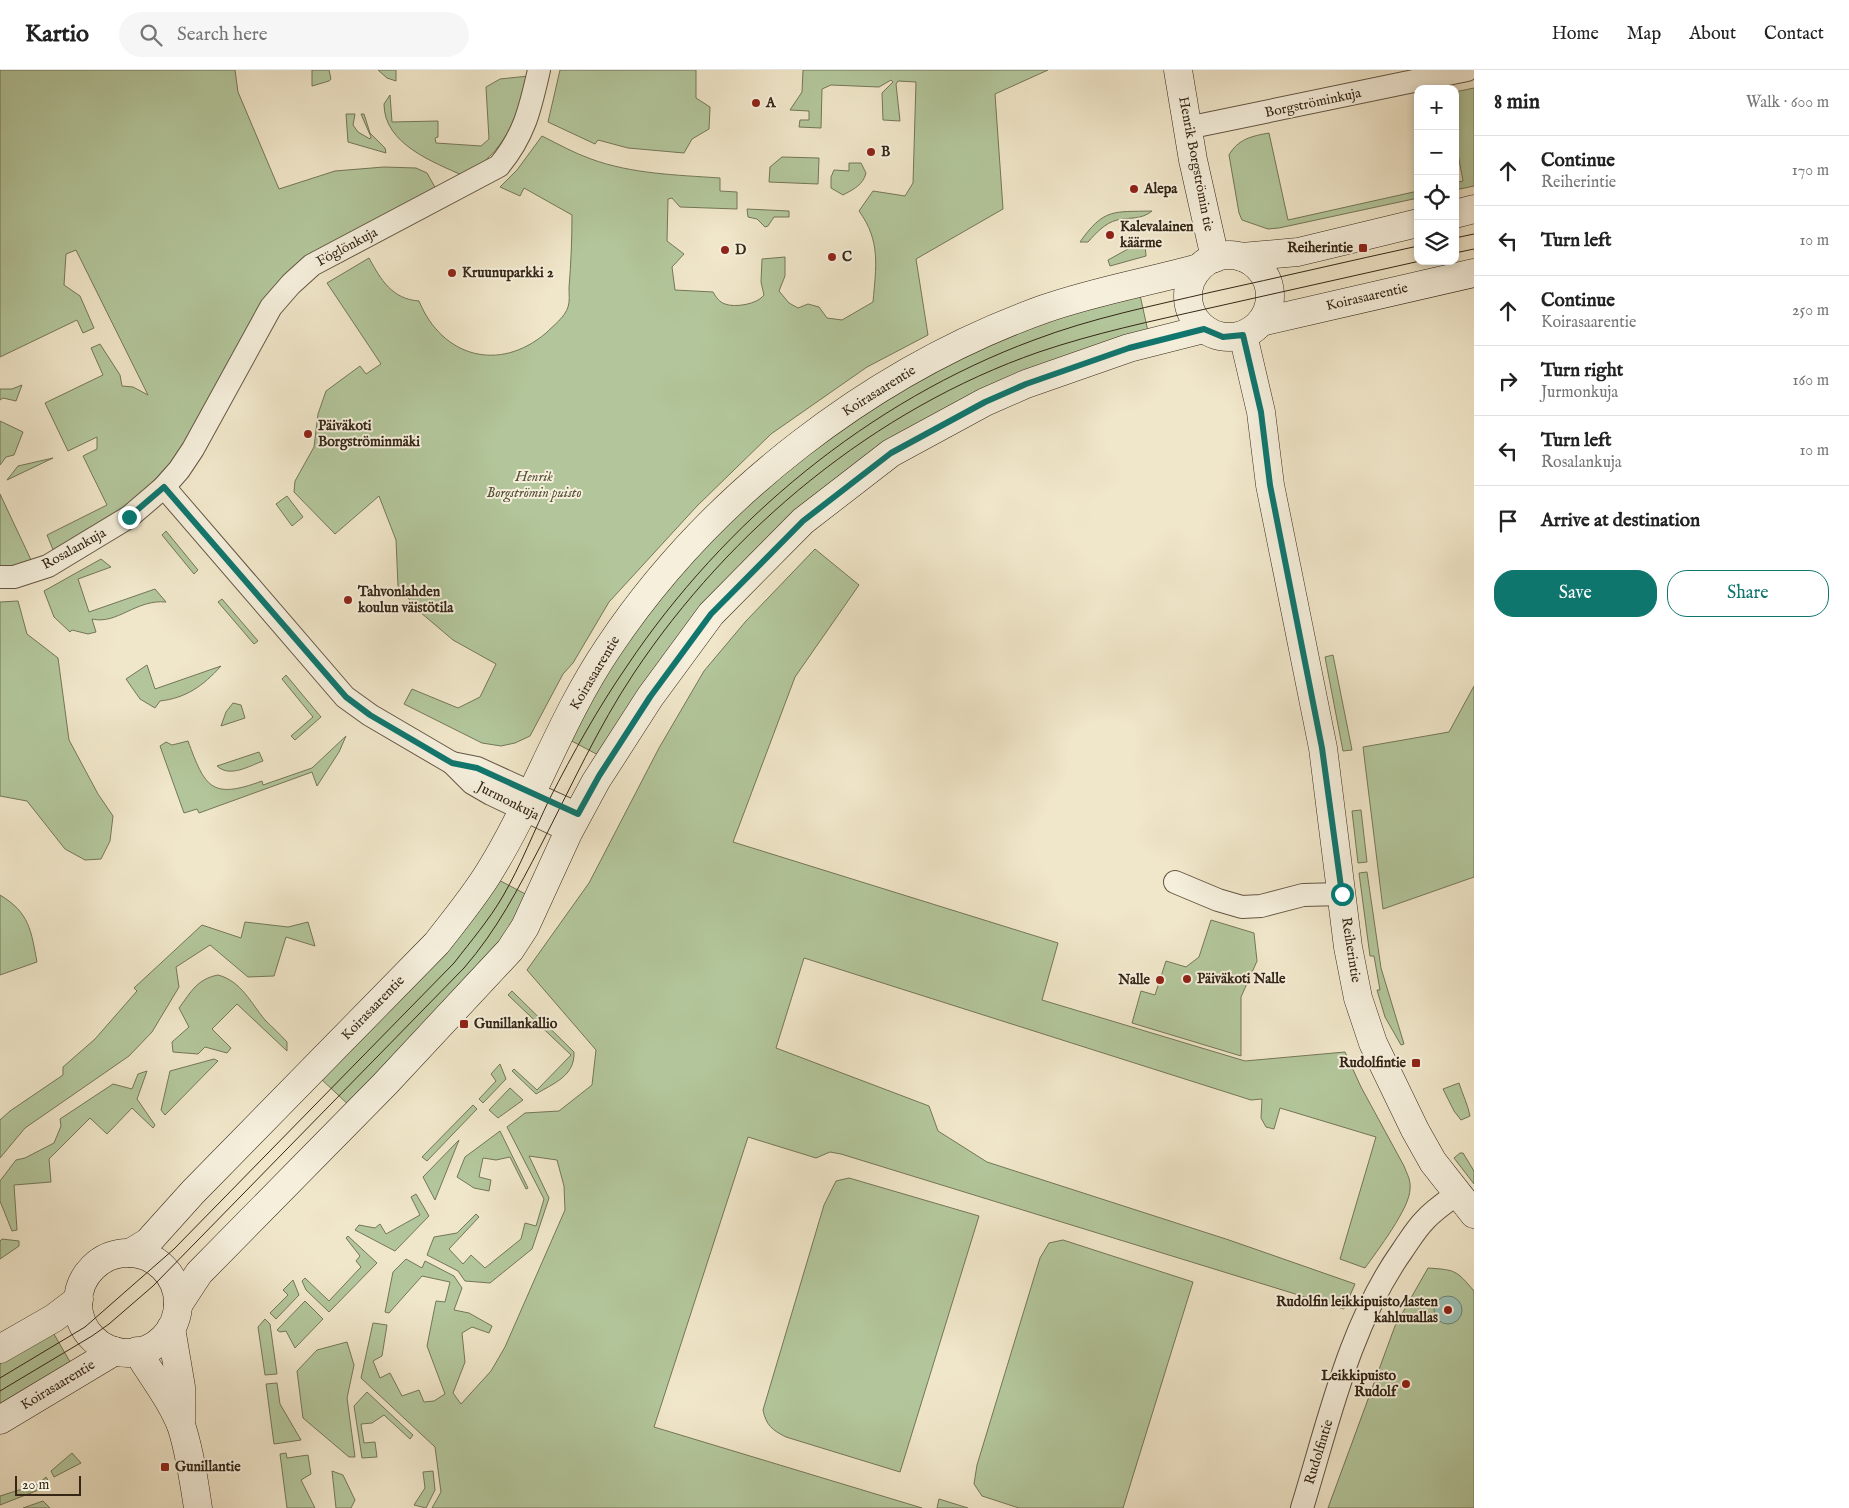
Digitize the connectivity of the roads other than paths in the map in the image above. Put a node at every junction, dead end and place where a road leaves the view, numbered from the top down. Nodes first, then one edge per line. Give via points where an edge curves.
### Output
1 (540, 70) edge
2 (1178, 70) edge
3 (1467, 70) edge
4 (1187, 128) junction
5 (1474, 210) edge
6 (1459, 213) edge
7 (1414, 224) edge
8 (1242, 257) junction
9 (1207, 263) junction
10 (1474, 273) edge
11 (1252, 328) junction
12 (1204, 329) junction
13 (164, 487) junction
14 (0, 577) edge
15 (526, 801) junction
16 (574, 822) junction
17 (1175, 882) dead end
18 (1342, 894) junction
19 (1465, 1204) edge
20 (130, 1253) junction
21 (79, 1299) junction
22 (175, 1317) junction
23 (0, 1349) edge
24 (126, 1351) junction
25 (0, 1420) edge
26 (181, 1427) junction
27 (198, 1508) edge
28 (1302, 1508) edge

1 - 13 street, Föglönkuja via 527,120 499,166 312,265 271,306 193,449
2 - 4 street, Henrik Borgströmin tie
3 - 4 street, Borgströminkuja
4 - 9 street, Henrik Borgströmin tie
5 - 6 street
7 - 8 street via 1298,252
8 - 9 street via 1224,256
8 - 11 street via 1261,270 1270,287 1268,309
9 - 12 street via 1191,282 1188,298 1194,318
9 - 15 street, Koirasaarentie via 1072,299 979,336 888,384 832,420 784,457 739,495 678,558 607,648
10 - 11 street, Koirasaarentie
11 - 12 street via 1223,337
11 - 18 street, Reiherintie via 1270,485 1322,748
12 - 16 street via 1129,348 985,402 891,453 810,515 711,614 650,697 599,776
13 - 14 street, Rosalankuja via 129,517 48,566 14,577
13 - 15 street, Jurmonkuja via 346,697 370,715 452,763 477,768
15 - 16 street, Jurmonkuja
15 - 20 street, Koirasaarentie via 488,874 437,943 148,1242
16 - 22 street via 525,927 510,950 385,1084 199,1273
17 - 18 street via 1242,906 1261,906 1303,895
18 - 19 street, Reiherintie via 1348,947 1373,1043 1433,1162
19 - 28 street, Rudolfintie via 1424,1221 1376,1293 1341,1381
20 - 21 street via 112,1256 96,1265 84,1280
20 - 22 street via 150,1258 163,1267 176,1288
21 - 23 street via 54,1318
21 - 24 street via 80,1314 88,1332 103,1345
22 - 24 street via 162,1339 150,1347
22 - 26 street
24 - 25 street, Koirasaarentie
24 - 26 street via 164,1394
26 - 27 street

